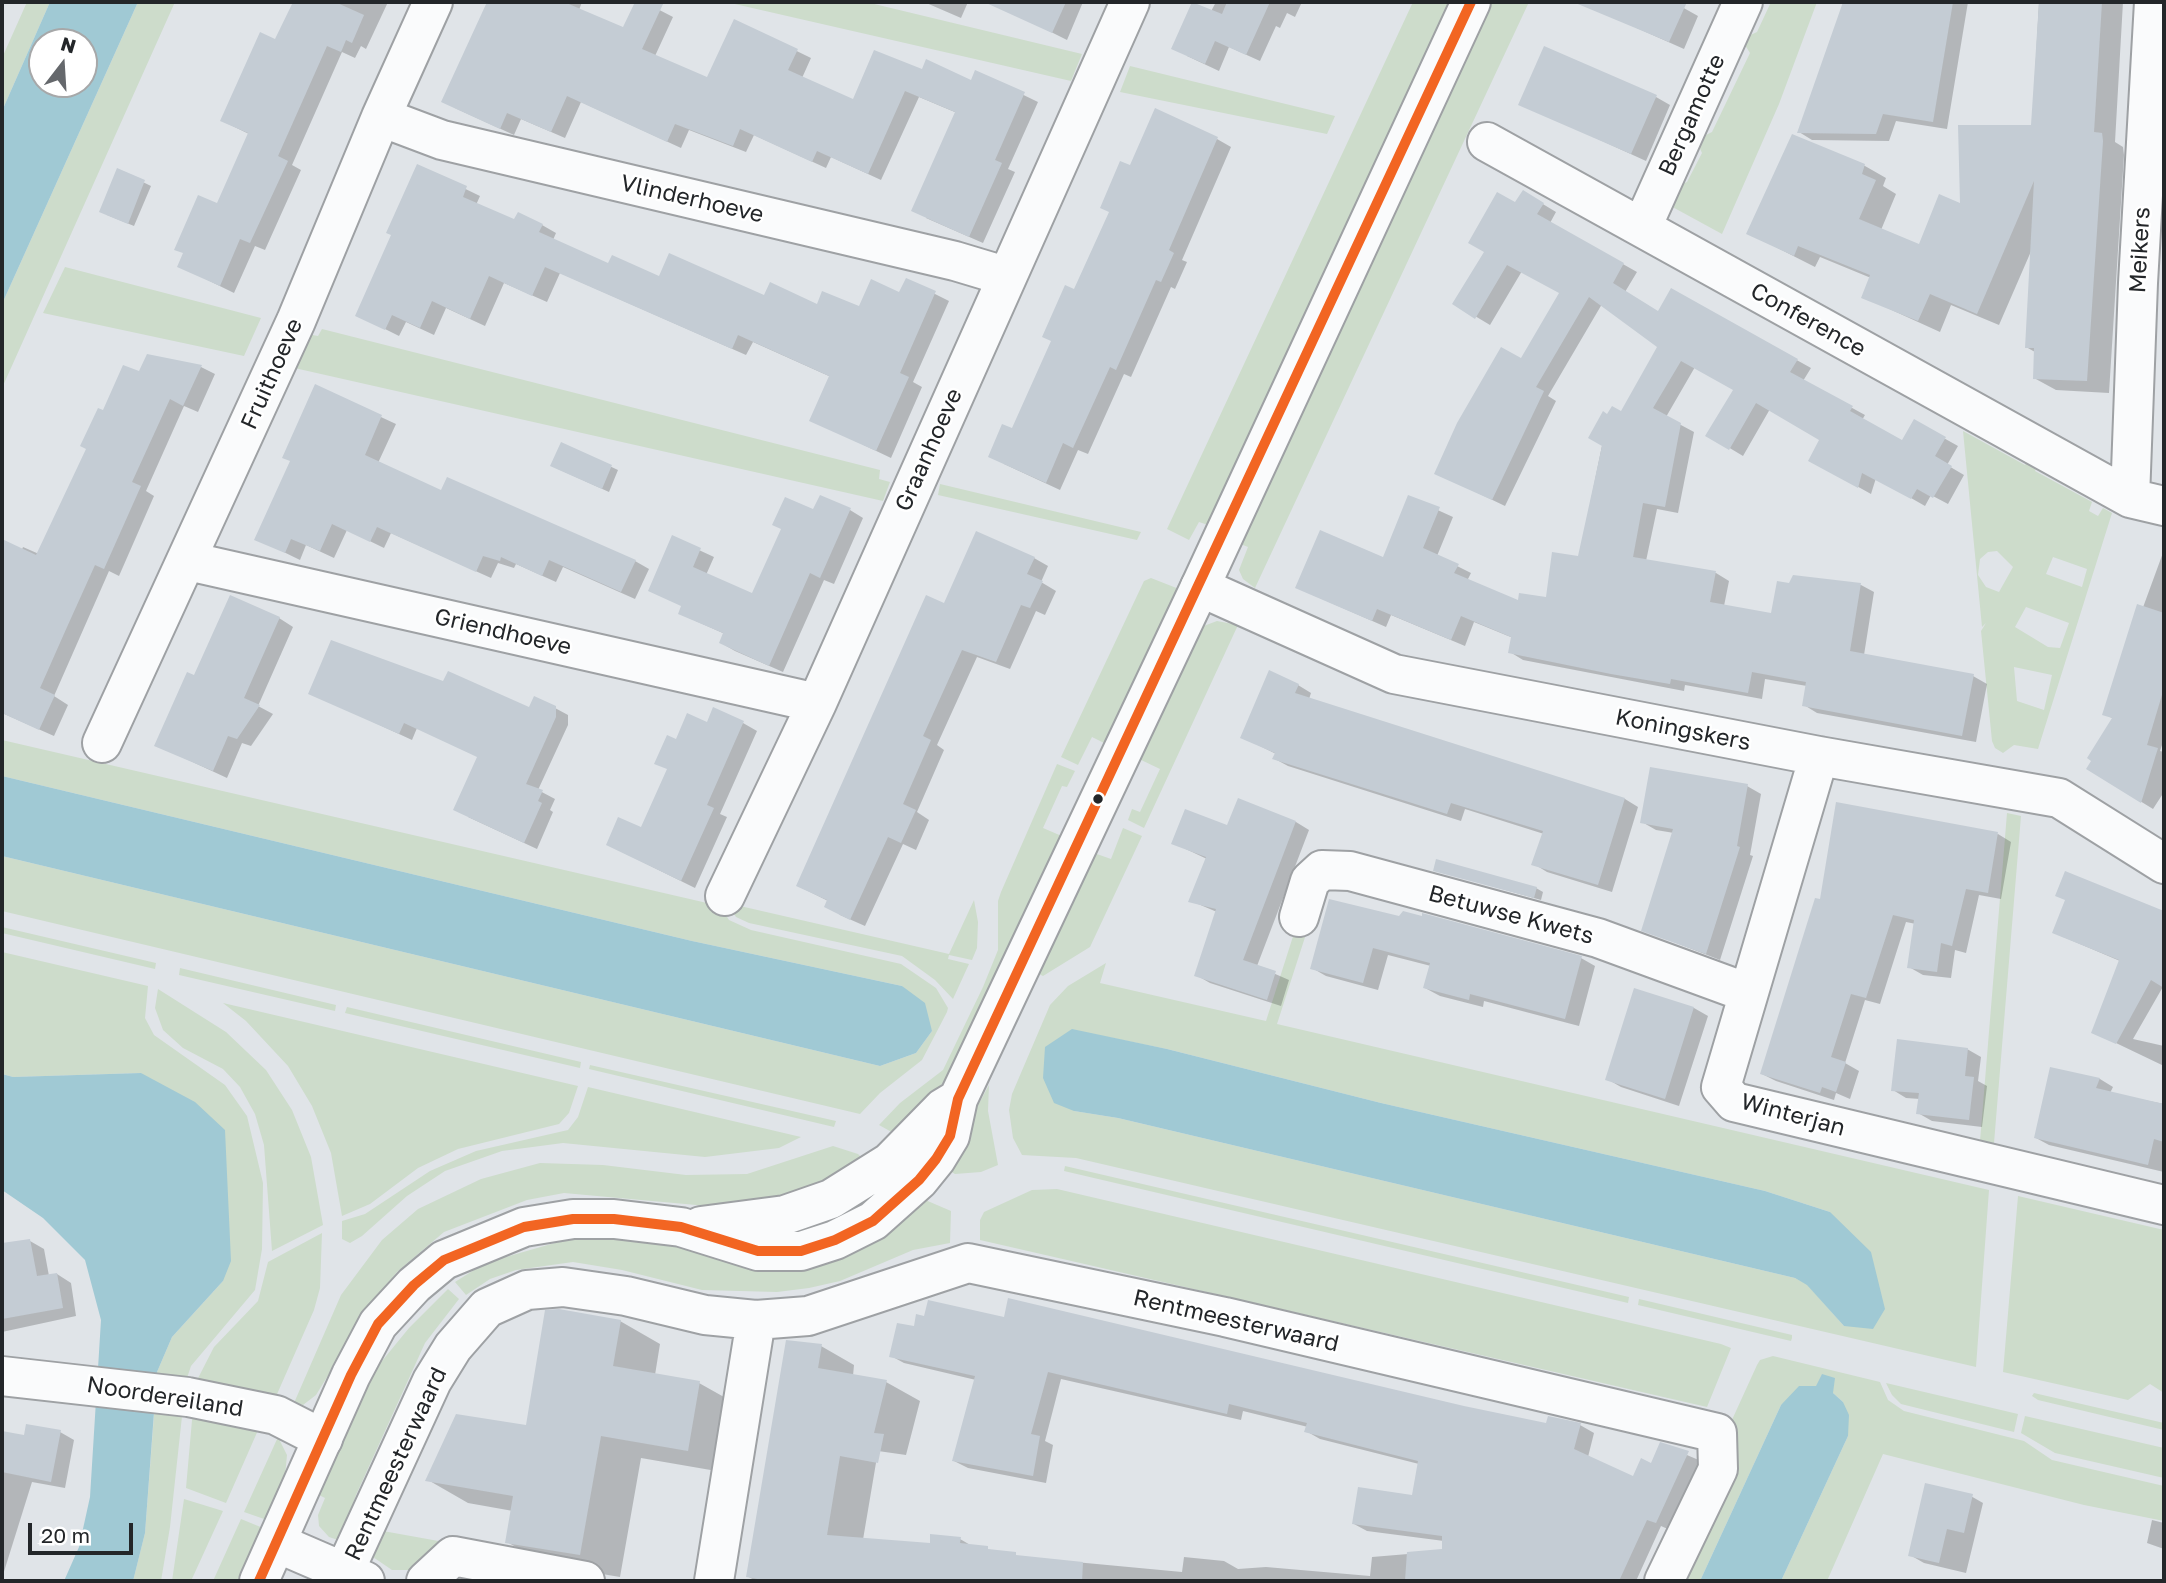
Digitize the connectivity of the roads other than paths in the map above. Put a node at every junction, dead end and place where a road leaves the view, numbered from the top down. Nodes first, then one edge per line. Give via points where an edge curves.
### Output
1 (433, 2) edge
2 (1130, 2) edge
3 (1471, 2) edge
4 (1743, 2) edge
5 (2154, 2) edge
6 (381, 117) junction
7 (1488, 142) dead end
8 (1642, 227) junction
9 (1005, 276) junction
10 (2147, 502) edge
11 (188, 561) junction
12 (1200, 587) junction
13 (817, 703) junction
14 (102, 743) dead end
15 (1819, 756) junction
16 (2164, 864) edge
17 (725, 896) dead end
18 (1299, 917) dead end
19 (1748, 993) junction
20 (2164, 1205) edge
21 (756, 1320) junction
22 (2, 1376) edge
23 (323, 1440) junction
24 (276, 1543) junction
25 (350, 1579) edge
26 (259, 1581) edge
27 (426, 1581) edge
28 (585, 1581) edge
29 (714, 1581) edge
30 (1664, 1581) edge

1 - 6 street, Fruithoeve
2 - 9 street, Graanhoeve
3 - 12 street
4 - 8 street, Bergamotte
5 - 10 street, Meikers via 2138,284
6 - 9 street, Vlinderhoeve via 442,140
6 - 11 street, Fruithoeve
7 - 8 street, Conference
8 - 10 street, Conference
9 - 13 street, Graanhoeve
11 - 13 street, Griendhoeve
11 - 14 street, Fruithoeve
12 - 15 street, Koningskers via 1394,674
12 - 23 street via 958,1099 943,1108 890,1162 831,1199 785,1215 681,1227 573,1219 524,1227 444,1260 378,1324
13 - 17 street, Graanhoeve
15 - 16 street, Koningskers via 2059,798
15 - 19 street, Winterjan
18 - 19 street, Betuwse Kwets via 1310,881 1322,870 1350,871 1598,938
19 - 20 street, Winterjan via 1721,1087 1734,1102
21 - 25 street, Rentmeesterwaard via 705,1315 563,1287 527,1290 487,1308 453,1347 432,1381
21 - 29 street
21 - 30 street, Rentmeesterwaard via 808,1316 968,1264 1225,1317 1717,1433 1718,1469
22 - 23 street, Noordereiland via 169,1395 276,1415
23 - 24 street
24 - 25 street
24 - 26 street
27 - 28 street via 453,1556

